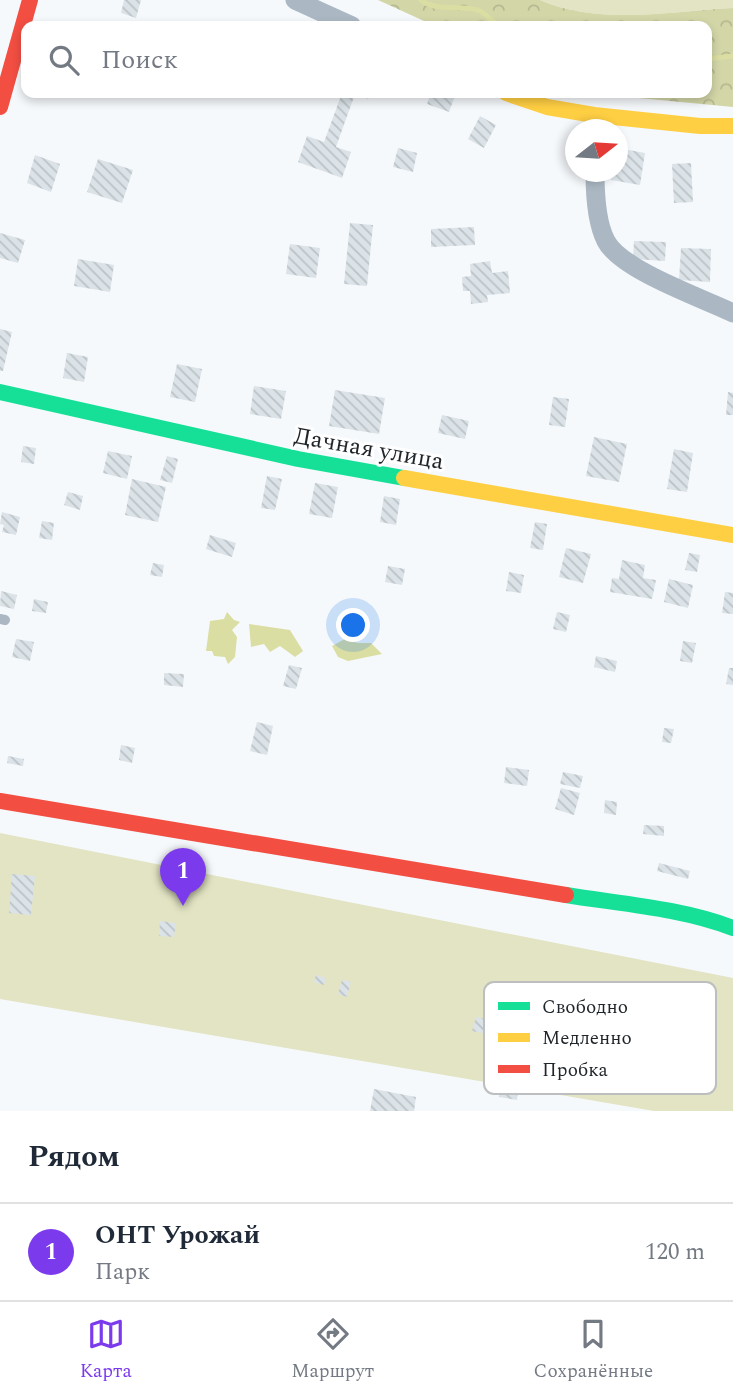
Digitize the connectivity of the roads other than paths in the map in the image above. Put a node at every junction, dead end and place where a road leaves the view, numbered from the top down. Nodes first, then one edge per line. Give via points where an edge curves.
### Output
1 (30, 0) edge
2 (295, 0) edge
3 (24, 21) edge
4 (341, 21) edge
5 (21, 32) edge
6 (521, 98) edge
7 (0, 107) edge
8 (585, 119) edge
9 (628, 123) edge
10 (733, 126) edge
11 (596, 182) edge
12 (733, 313) edge
13 (0, 392) edge
14 (733, 535) edge
15 (0, 801) edge
16 (733, 928) edge

1 - 3 street
2 - 4 street
5 - 7 street
6 - 8 street
9 - 10 street
11 - 12 street via 606,242 623,260
13 - 14 street, Дачная улица via 298,460
15 - 16 street via 642,907

